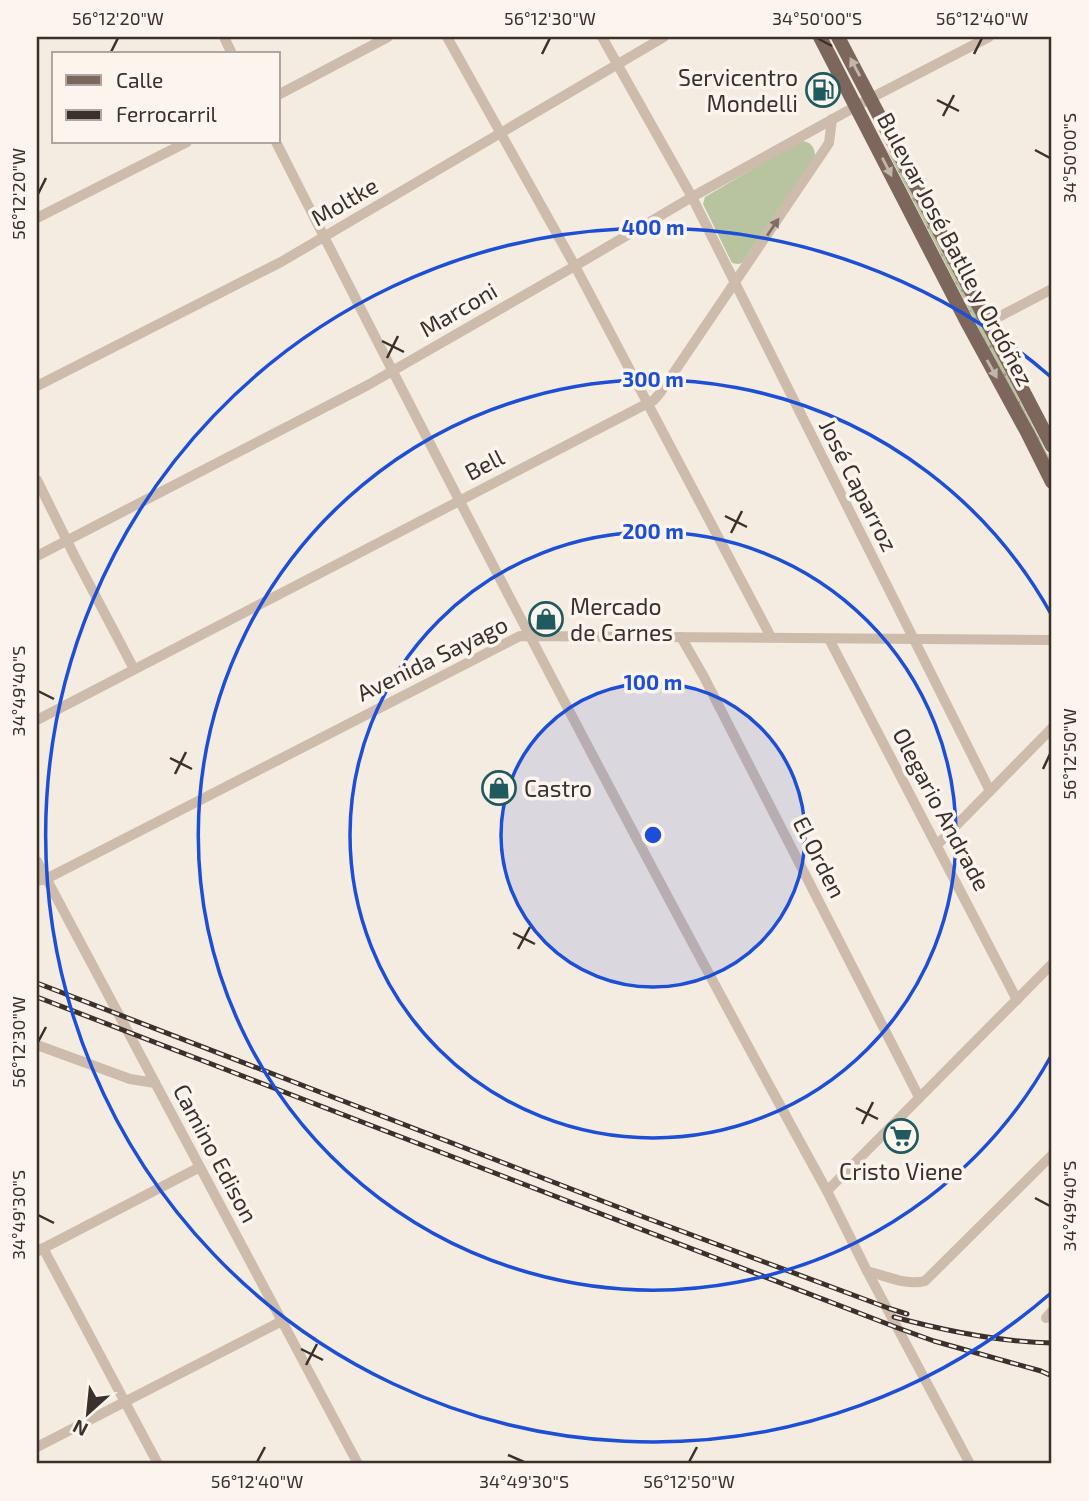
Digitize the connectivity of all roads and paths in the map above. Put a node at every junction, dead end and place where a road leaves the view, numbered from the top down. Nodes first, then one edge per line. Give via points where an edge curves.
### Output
1 (388, 37) edge
2 (447, 37) edge
3 (602, 37) edge
4 (664, 37) edge
5 (820, 37) edge
6 (838, 37) edge
7 (989, 37) edge
8 (617, 64) junction
9 (280, 94) edge
10 (871, 98) junction
11 (856, 106) junction
12 (832, 119) junction
13 (500, 134) junction
14 (183, 144) edge
15 (277, 144) edge
16 (692, 197) junction
17 (37, 218) edge
18 (324, 237) junction
19 (575, 266) junction
20 (735, 284) junction
21 (1052, 289) edge
22 (986, 323) junction
23 (391, 371) junction
24 (37, 386) edge
25 (647, 404) junction
26 (1052, 446) edge
27 (37, 480) edge
28 (1052, 482) edge
29 (459, 501) junction
30 (67, 540) junction
31 (37, 556) edge
32 (528, 635) junction
33 (681, 637) junction
34 (771, 637) junction
35 (829, 639) junction
36 (913, 639) junction
37 (1052, 640) edge
38 (134, 669) junction
39 (37, 720) edge
40 (1052, 728) edge
41 (990, 791) junction
42 (937, 845) junction
43 (37, 862) edge
44 (41, 880) edge
45 (1052, 964) edge
46 (1017, 1000) junction
47 (37, 1045) edge
48 (155, 1083) junction
49 (919, 1097) junction
50 (1052, 1155) edge
51 (200, 1167) junction
52 (827, 1191) junction
53 (40, 1249) edge
54 (867, 1271) junction
55 (282, 1321) junction
56 (125, 1401) junction
57 (37, 1447) edge
58 (158, 1464) edge
59 (358, 1464) edge
60 (970, 1464) edge

1 - 9 street
2 - 13 street
3 - 8 street, José Caparroz
4 - 8 street, Moltke
5 - 11 main road, Bulevar José Batlle y Ordóñez
10 -> 6 main road, Bulevar José Batlle y Ordóñez
7 - 10 street
8 - 13 street, Moltke
8 - 16 street, José Caparroz
10 - 11 street
10 - 22 main road, Bulevar José Batlle y Ordóñez
11 - 12 street, Marconi
11 -> 28 main road, Bulevar José Batlle y Ordóñez
12 - 16 street, Marconi
20 -> 12 street, Bell via 829,143
13 - 18 street, Moltke
13 - 19 street
14 - 17 street
15 - 18 street
16 - 19 street, Marconi
16 - 20 street, José Caparroz
18 - 23 street
18 - 24 street, Moltke
19 - 23 street, Marconi
19 - 25 street
20 - 25 street, Bell via 660,393
20 - 36 street, José Caparroz
21 - 22 street
22 - 26 main road, Bulevar José Batlle y Ordóñez
23 - 29 street
23 - 30 street, Marconi
25 - 29 street, Bell
25 - 34 street
27 - 30 street
29 - 32 street
29 - 38 street, Bell
30 - 31 street, Marconi
30 - 38 street
32 - 33 street, Avenida Sayago
32 - 44 street, Avenida Sayago via 512,639
32 - 52 street
33 - 34 street, Avenida Sayago
33 - 49 street, El Orden
34 - 35 street, Avenida Sayago
35 - 36 street, Avenida Sayago
35 - 42 street, Olegario Andrade
36 - 37 street, Avenida Sayago
36 - 41 street, José Caparroz
38 - 39 street, Bell
40 - 41 street
41 - 42 street
42 - 46 street, Olegario Andrade
43 - 44 street, Camino Edison
44 - 48 street, Camino Edison
45 - 46 street
46 - 49 street
47 - 48 street via 130,1079
48 - 51 street, Camino Edison
49 - 52 street
50 - 54 street via 925,1281 907,1282
51 - 53 street
51 - 55 street, Camino Edison
52 - 54 street
53 - 56 street
54 - 60 street
55 - 56 street
55 - 59 street, Camino Edison
56 - 57 street
56 - 58 street

